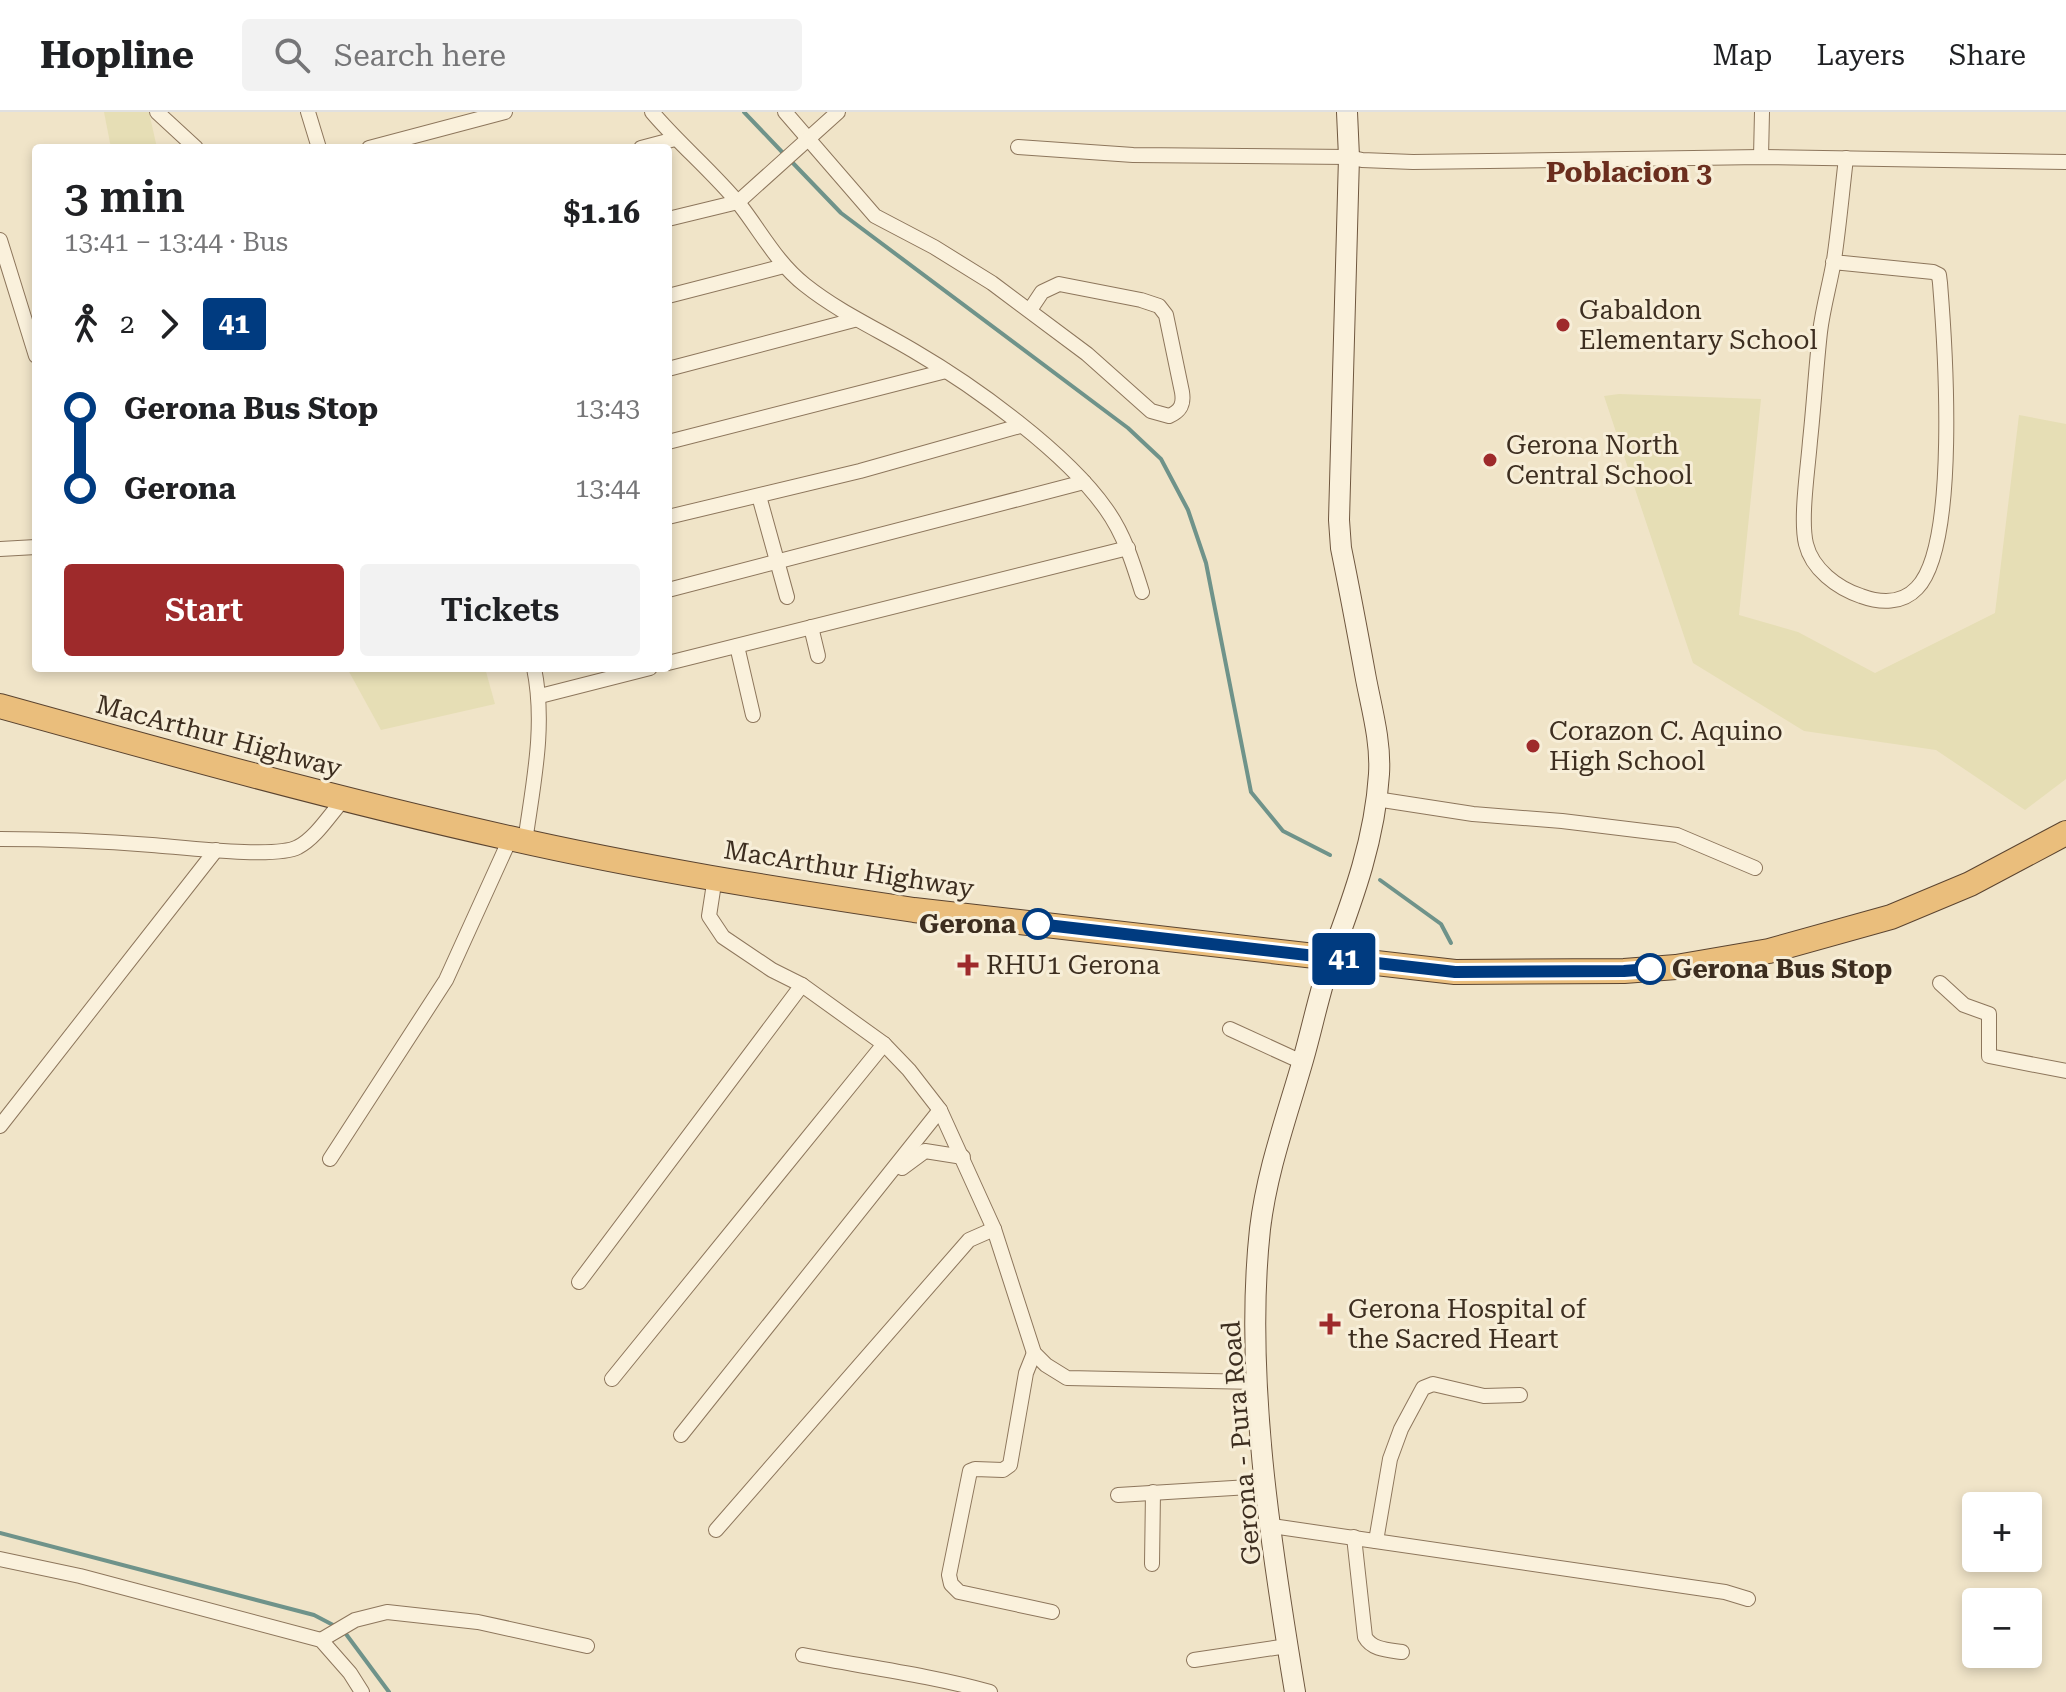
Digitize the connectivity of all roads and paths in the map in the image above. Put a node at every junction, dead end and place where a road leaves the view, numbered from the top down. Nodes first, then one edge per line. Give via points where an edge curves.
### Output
1 (157, 112) edge
2 (308, 112) edge
3 (505, 112) edge
4 (652, 112) edge
5 (785, 112) edge
6 (838, 112) edge
7 (1347, 112) edge
8 (1762, 112) edge
9 (675, 139) junction
10 (805, 143) junction
11 (192, 144) edge
12 (318, 144) edge
13 (384, 144) edge
14 (656, 144) edge
15 (1018, 147) dead end
16 (1349, 157) junction
17 (1761, 157) junction
18 (1846, 158) junction
19 (2066, 162) edge
20 (738, 202) junction
21 (672, 218) edge
22 (0, 240) edge
23 (1833, 262) junction
24 (784, 266) junction
25 (672, 295) edge
26 (1030, 310) junction
27 (854, 320) junction
28 (32, 343) edge
29 (672, 368) edge
30 (946, 371) junction
31 (1020, 426) junction
32 (672, 441) edge
33 (1084, 482) junction
34 (759, 496) junction
35 (672, 516) edge
36 (32, 547) edge
37 (1128, 548) junction
38 (0, 549) edge
39 (778, 562) junction
40 (672, 589) edge
41 (1142, 592) dead end
42 (787, 597) dead end
43 (811, 627) junction
44 (737, 646) junction
45 (818, 656) dead end
46 (672, 662) edge
47 (535, 672) edge
48 (634, 672) edge
49 (540, 696) junction
50 (0, 706) edge
51 (753, 715) dead end
52 (344, 799) junction
53 (1376, 799) junction
54 (2066, 833) edge
55 (0, 839) edge
56 (518, 840) junction
57 (216, 850) junction
58 (1755, 868) dead end
59 (715, 877) junction
60 (1331, 958) junction
61 (1940, 983) dead end
62 (802, 985) junction
63 (1230, 1029) dead end
64 (884, 1044) junction
65 (1302, 1062) junction
66 (2066, 1071) edge
67 (940, 1110) junction
68 (0, 1126) edge
69 (963, 1157) junction
70 (330, 1159) dead end
71 (888, 1178) junction
72 (994, 1229) junction
73 (579, 1282) dead end
74 (1034, 1353) junction
75 (612, 1379) dead end
76 (1257, 1382) junction
77 (1520, 1395) dead end
78 (681, 1435) dead end
79 (1266, 1486) junction
80 (1153, 1492) junction
81 (1118, 1495) dead end
82 (1272, 1526) junction
83 (716, 1530) dead end
84 (1354, 1537) junction
85 (1376, 1541) junction
86 (0, 1559) edge
87 (1152, 1564) dead end
88 (1748, 1599) dead end
89 (1052, 1612) dead end
90 (321, 1640) junction
91 (587, 1646) dead end
92 (1287, 1646) junction
93 (1402, 1652) dead end
94 (803, 1655) dead end
95 (1194, 1660) dead end
96 (362, 1692) edge
97 (990, 1692) edge
98 (1295, 1692) edge

1 - 11 street
2 - 12 street
3 - 13 street
4 - 9 street
5 - 10 street
6 - 10 street
7 - 16 main road, Gerona - Pura Road
8 - 17 street
9 - 14 street
9 - 20 street
10 - 20 street
10 - 26 street via 875,216 971,269
15 - 16 street via 1133,155
16 - 17 street via 1413,162
16 - 53 main road, Gerona - Pura Road via 1339,520 1379,756
17 - 18 street
18 - 19 street
18 - 23 street
20 - 21 street
20 - 24 street
22 - 28 street
23 - 23 street via 1819,345 1806,544 1818,568 1846,590 1891,601 1911,593 1924,578 1940,522 1947,383 1940,278 1928,271
24 - 25 street
24 - 27 street
26 - 26 street via 1151,411 1169,416 1179,410 1180,379 1166,315 1159,306 1059,284 1046,289
27 - 29 street
27 - 30 street
30 - 31 street
30 - 32 street
31 - 33 street
31 - 34 street
33 - 37 street
33 - 39 street
34 - 35 street
34 - 39 street
36 - 38 street
37 - 41 street
37 - 43 street
39 - 40 street
39 - 42 street
43 - 44 street
43 - 45 street
44 - 46 street
44 - 51 street
47 - 49 street
48 - 49 street
49 - 56 street via 541,720
50 - 52 highway, MacArthur Highway
52 - 56 highway, MacArthur Highway
52 - 57 street via 297,848
53 - 58 street via 1677,835
53 - 60 main road, Gerona - Pura Road via 1357,890
54 - 60 highway, MacArthur Highway via 1970,884 1891,917 1748,955 1624,971 1455,972
55 - 57 street
56 - 59 highway, MacArthur Highway
56 - 70 street via 446,980
57 - 68 street
59 - 60 highway, MacArthur Highway via 914,910
59 - 62 street via 709,916 714,926 748,954
60 - 65 main road, Gerona - Pura Road
61 - 66 street via 1964,1005 1989,1014 1991,1057
62 - 64 street
62 - 73 street
63 - 65 street
64 - 67 street
64 - 75 street
65 - 76 main road, Gerona - Pura Road via 1271,1167 1260,1228
67 - 69 street
67 - 71 street
69 - 71 street via 925,1151
69 - 72 street
71 - 78 street
72 - 74 street
72 - 83 street via 969,1240
74 - 76 street via 1067,1378
74 - 89 street via 1010,1465 970,1471 949,1575 959,1592
76 - 79 main road, Gerona - Pura Road
77 - 85 street via 1484,1396 1433,1384 1423,1388 1390,1459
79 - 80 street
79 - 82 main road, Gerona - Pura Road
80 - 81 street
80 - 87 street
82 - 84 street
82 - 92 main road, Gerona - Pura Road
84 - 85 street
84 - 93 street via 1365,1637 1374,1647
85 - 88 street
86 - 90 street
90 - 91 street via 355,1620 387,1612 478,1622
90 - 96 street
92 - 95 street
92 - 98 main road, Gerona - Pura Road
94 - 97 street

